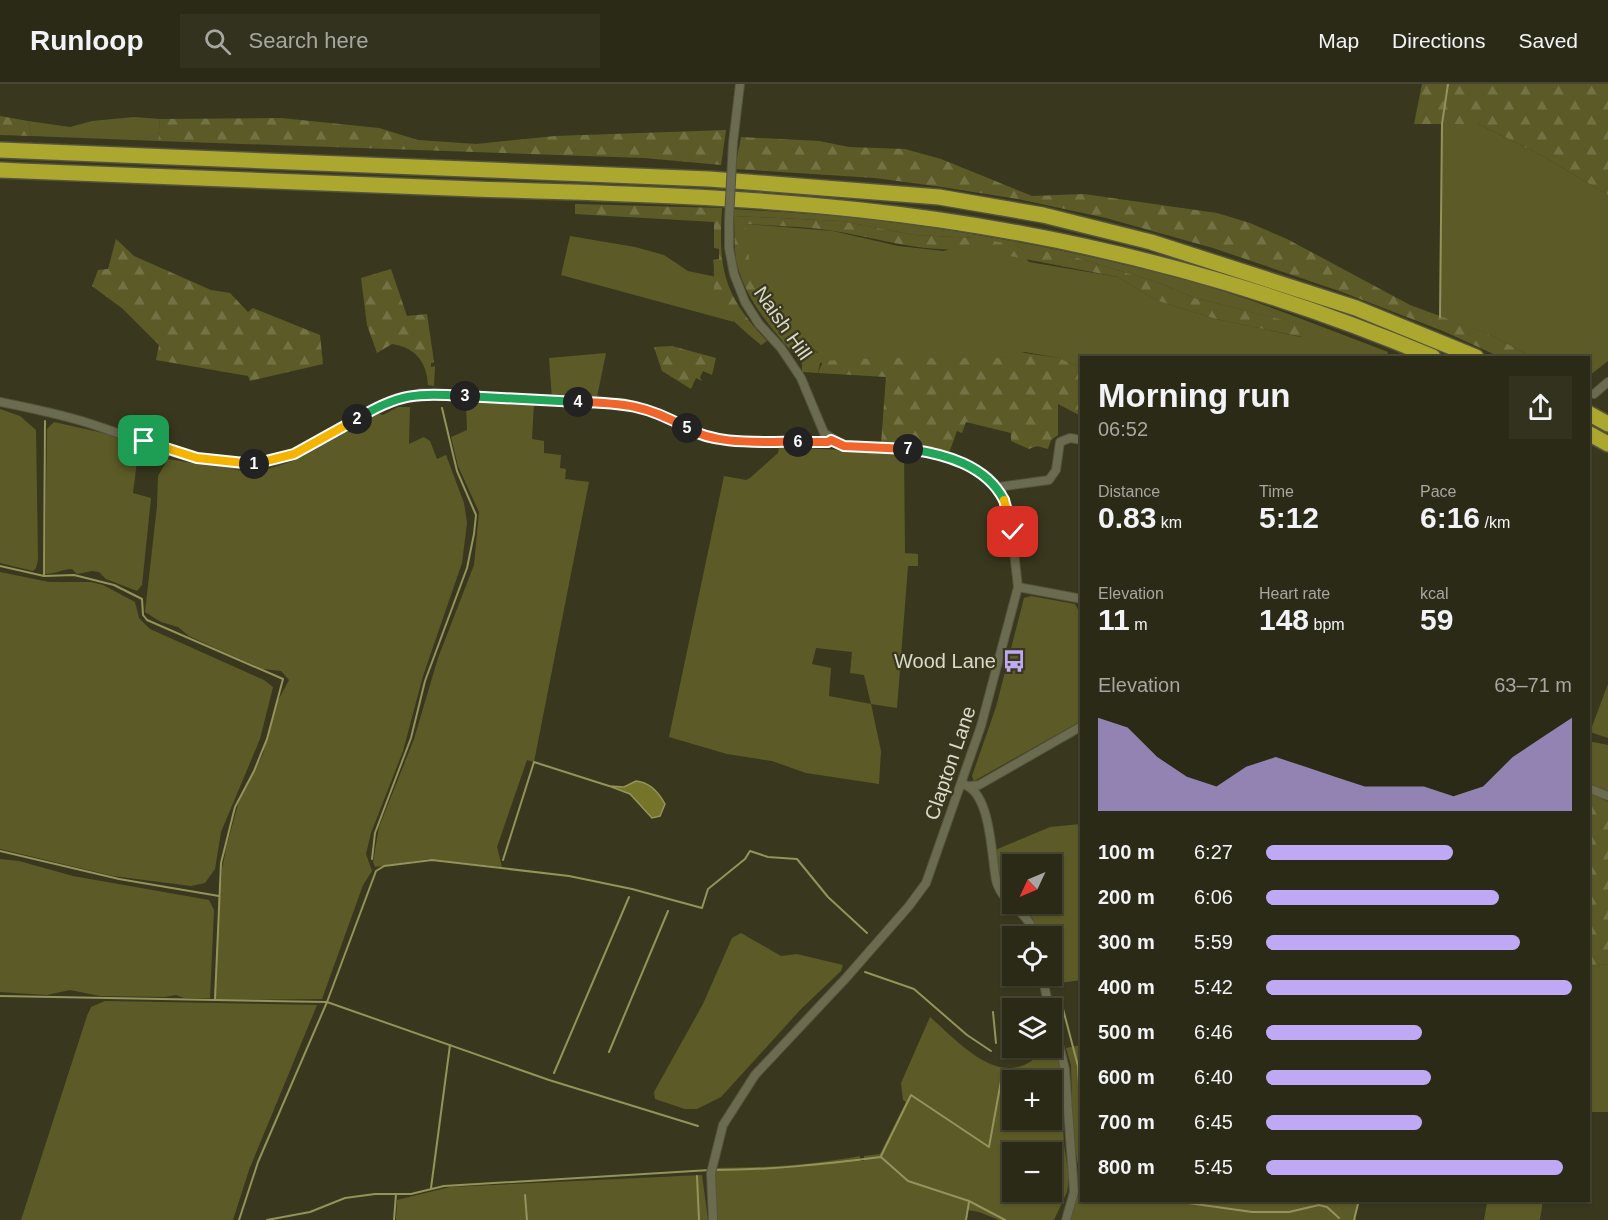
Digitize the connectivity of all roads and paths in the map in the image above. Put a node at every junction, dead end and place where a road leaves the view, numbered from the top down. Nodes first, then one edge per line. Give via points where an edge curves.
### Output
1 (740, 84) edge
2 (0, 150) edge
3 (0, 170) edge
4 (1429, 356) edge
5 (1474, 356) edge
6 (1608, 382) edge
7 (1594, 394) dead end
8 (0, 402) edge
9 (1590, 414) edge
10 (1608, 424) edge
11 (1590, 434) edge
12 (831, 440) junction
13 (1080, 440) edge
14 (1608, 444) edge
15 (998, 487) junction
16 (1018, 587) junction
17 (1080, 599) edge
18 (1080, 727) edge
19 (966, 785) junction
20 (1590, 789) edge
21 (1608, 796) edge
22 (1031, 926) edge
23 (1062, 1057) edge
24 (713, 1220) edge
25 (1066, 1220) edge

1 - 12 street, Naish Hill, bridge via 729,219 734,274 759,324 801,378 821,428
2 - 5 highway via 709,180 948,198 1043,215 1162,245 1356,308
3 - 4 highway via 767,201 928,218 1068,243 1194,273 1346,323
6 - 7 street
8 - 12 street via 87,423 180,453 248,464 294,454 397,398 422,393 624,403 659,414 701,436 722,440
9 - 10 highway
11 - 14 highway
12 - 15 street via 844,446 936,454 979,470
13 - 15 street via 1060,442 1056,470 1049,480
15 - 16 street, Clapton Lane via 1011,524
16 - 17 street
16 - 19 street, Clapton Lane
18 - 19 street via 980,785
19 - 22 street via 982,801 999,890
19 - 24 street, Clapton Lane via 926,883 846,978 755,1075 723,1125 711,1173
20 - 21 street
23 - 25 street via 1074,1192

